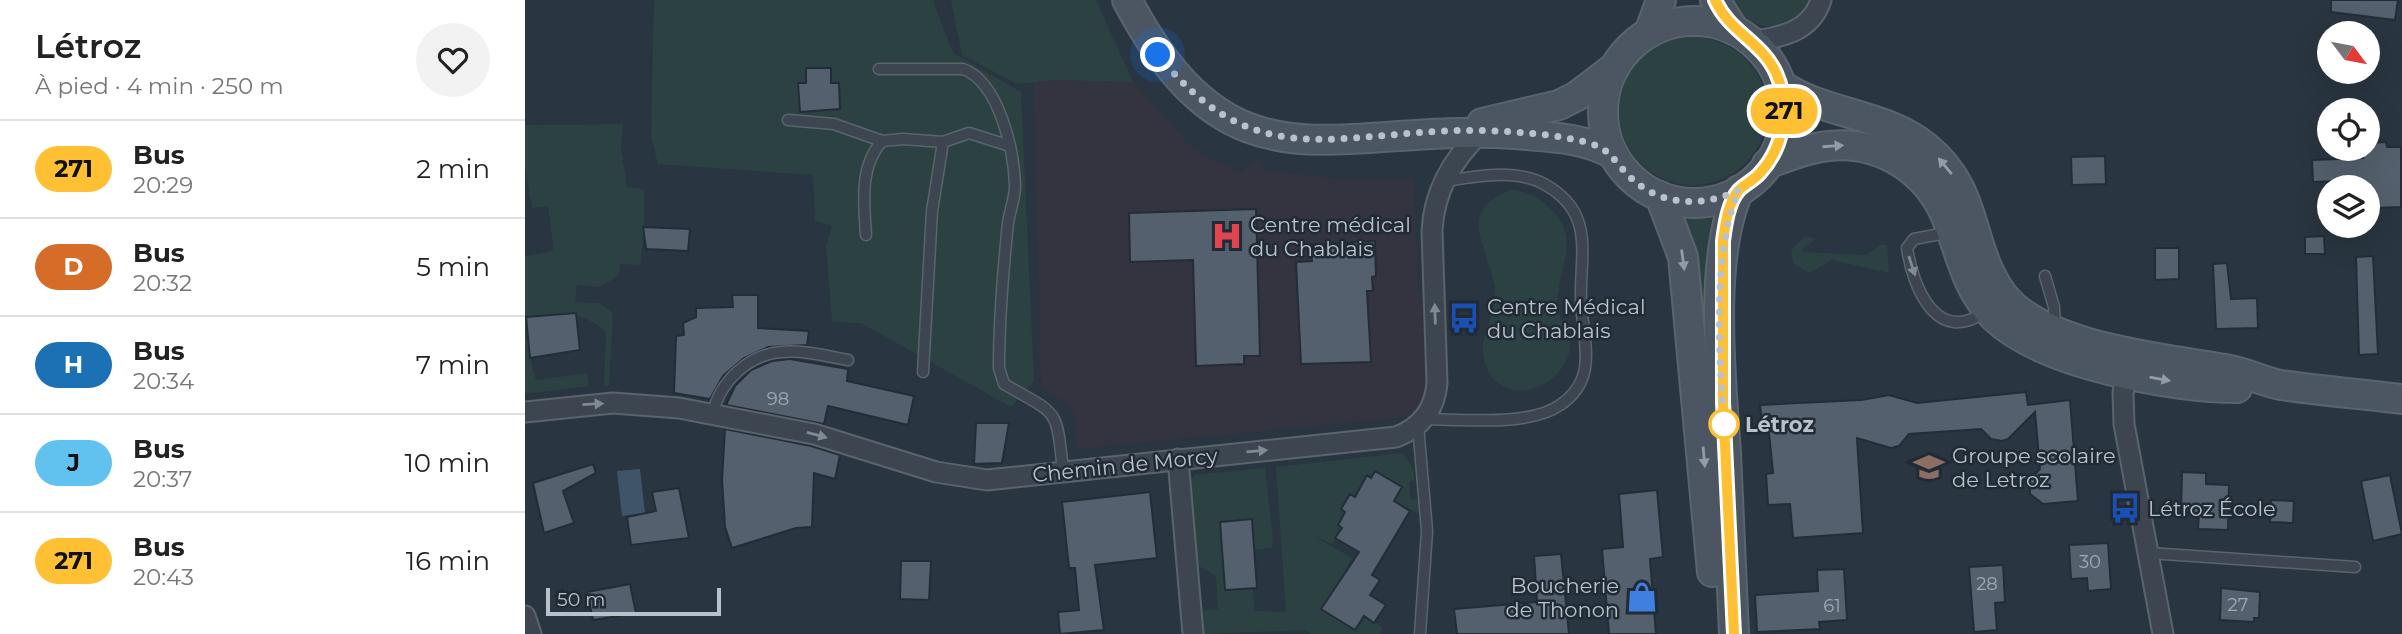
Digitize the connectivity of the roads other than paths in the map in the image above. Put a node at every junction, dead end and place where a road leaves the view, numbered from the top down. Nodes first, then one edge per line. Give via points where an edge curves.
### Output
1 (1127, 0) edge
2 (1661, 0) edge
3 (1715, 0) edge
4 (1821, 0) edge
5 (1649, 33) junction
6 (1743, 36) junction
7 (1615, 67) junction
8 (879, 69) dead end
9 (1781, 86) junction
10 (788, 120) dead end
11 (1452, 131) junction
12 (1481, 132) junction
13 (882, 141) junction
14 (943, 142) junction
15 (1010, 146) junction
16 (1613, 154) junction
17 (1767, 164) junction
18 (1444, 181) junction
19 (1739, 190) junction
20 (1660, 196) junction
21 (1963, 229) junction
22 (866, 235) dead end
23 (2045, 276) dead end
24 (1996, 304) junction
25 (2052, 342) junction
26 (848, 359) dead end
27 (2129, 363) junction
28 (923, 372) dead end
29 (2402, 399) edge
30 (525, 412) edge
31 (713, 414) junction
32 (1421, 422) junction
33 (1178, 459) junction
34 (1063, 471) junction
35 (2149, 553) junction
36 (2355, 567) dead end
37 (525, 616) edge
38 (531, 634) edge
39 (1193, 634) edge
40 (1420, 634) edge
41 (1716, 634) edge
42 (1734, 634) edge
43 (2163, 634) edge

1 - 11 main road via 1158,55 1181,83 1216,112 1250,129 1313,142
2 - 5 main road
3 - 6 main road
4 - 6 street via 1813,17 1799,30
5 - 6 main road via 1691,21
5 - 7 main road
6 - 9 main road via 1766,57
7 - 11 main road via 1559,105
7 - 16 main road via 1603,110
8 - 15 lane via 975,73 986,84
9 - 17 main road via 1781,134
21 -> 9 main road via 1965,197 1949,170 1914,137 1814,103
10 - 13 lane via 834,124
11 - 12 main road
12 - 16 main road via 1577,140
12 - 18 street
13 - 14 lane
13 - 22 lane via 872,152 866,173
14 - 15 lane via 969,133
14 - 28 lane via 932,211
15 - 34 lane via 1015,189 999,368 1004,384 1044,404 1057,420
16 - 20 main road via 1638,183
17 - 19 main road
17 -> 21 main road via 1826,146 1881,152 1926,183
32 -> 18 street via 1432,405 1437,383 1432,231
18 - 32 lane via 1519,176 1545,185 1566,202 1584,239 1581,301 1588,360 1576,391 1549,412
19 - 20 main road via 1692,202
19 - 42 main road via 1725,228 1721,275
20 -> 41 main road via 1683,257
21 - 24 main road via 1963,270
21 -> 24 lane via 1914,239 1907,248 1925,304 1934,314 1951,320 1971,319
23 - 25 lane via 2054,307
24 - 25 main road via 2021,338
25 - 27 main road
26 - 31 lane via 779,352 744,366 730,377
27 - 29 main road via 2241,372 2278,384
27 - 35 street via 2124,424
30 -> 31 street, Chemin de Morcy via 613,403
31 -> 34 street, Chemin de Morcy via 814,434 955,477 988,480
33 -> 32 street, Chemin de Morcy via 1388,439
32 - 40 lane via 1427,531
33 - 34 street, Chemin de Morcy
33 - 39 street
35 - 36 lane
35 - 43 street
37 - 38 street

